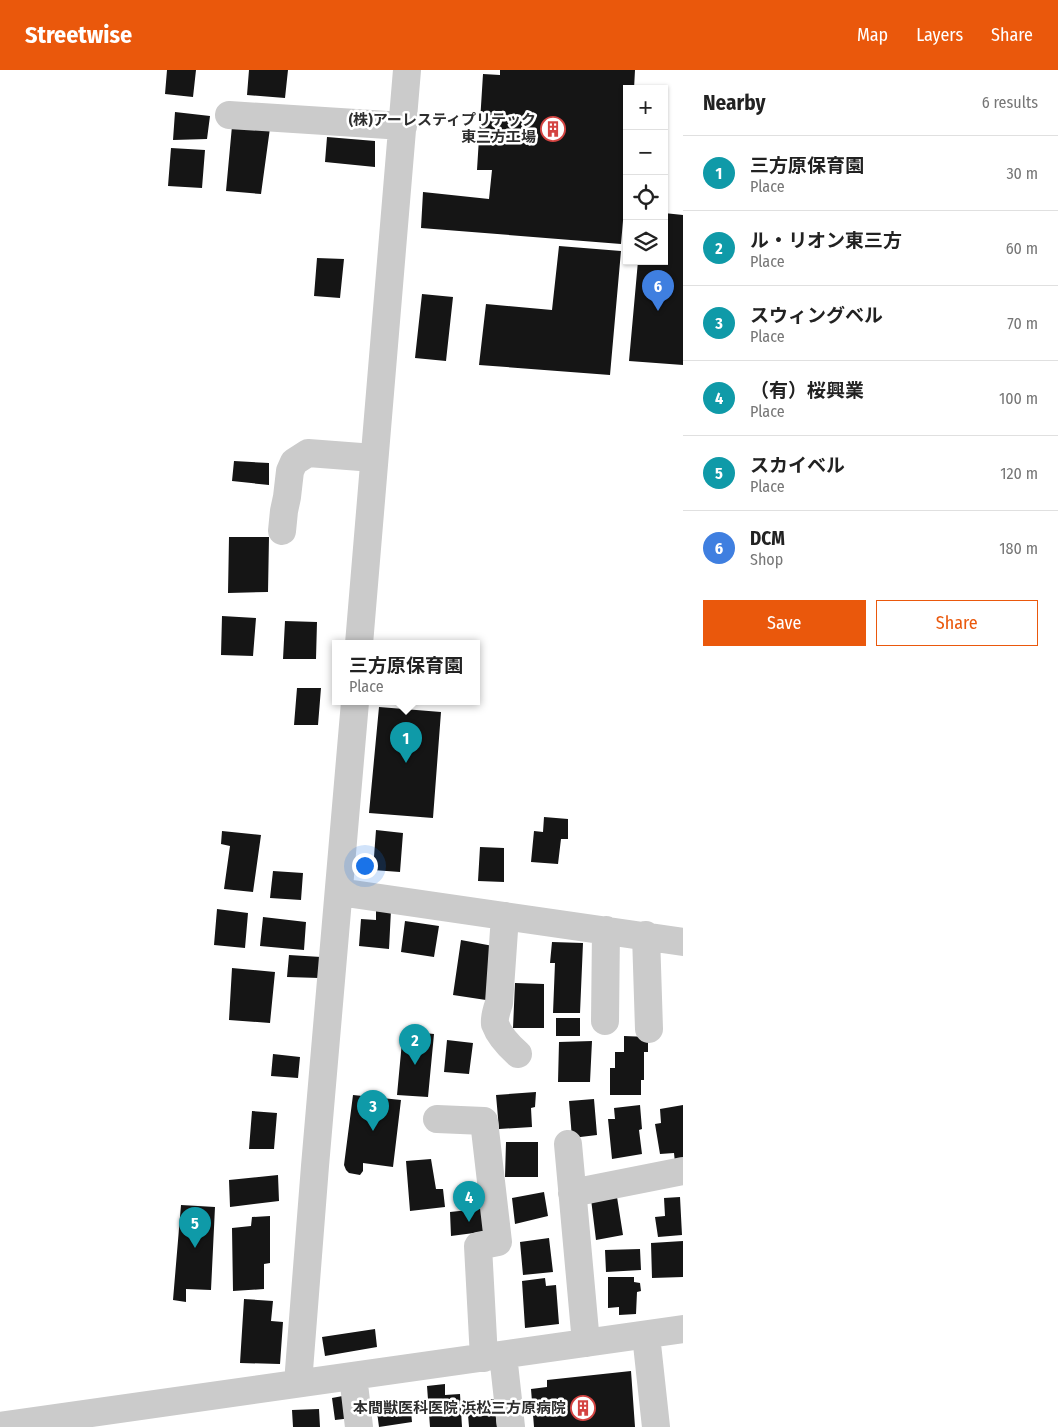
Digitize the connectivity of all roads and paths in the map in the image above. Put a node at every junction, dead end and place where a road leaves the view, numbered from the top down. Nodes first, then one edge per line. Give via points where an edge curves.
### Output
1 (407, 70) edge
2 (229, 115) dead end
3 (402, 126) junction
4 (374, 458) junction
5 (282, 531) dead end
6 (359, 640) edge
7 (355, 705) edge
8 (339, 892) junction
9 (505, 916) junction
10 (606, 930) junction
11 (646, 936) junction
12 (683, 942) edge
13 (605, 1021) dead end
14 (649, 1028) dead end
15 (518, 1054) dead end
16 (437, 1119) dead end
17 (568, 1144) dead end
18 (683, 1171) edge
19 (572, 1194) junction
20 (683, 1329) edge
21 (646, 1335) junction
22 (586, 1343) junction
23 (494, 1356) junction
24 (353, 1376) junction
25 (298, 1383) junction
26 (0, 1426) edge
27 (359, 1427) edge
28 (511, 1427) edge
29 (656, 1427) edge

1 - 3 street
2 - 3 street
3 - 4 street
4 - 5 street via 308,453 294,462
4 - 6 street
7 - 8 street
8 - 9 street
8 - 25 street
9 - 10 street
9 - 15 street via 495,1024
10 - 11 street
10 - 13 street
11 - 12 street
11 - 14 street
16 - 23 street via 484,1121 498,1242 478,1246
17 - 19 street
18 - 19 street
19 - 22 street
20 - 21 street
21 - 22 street
21 - 29 street
22 - 23 street
23 - 24 street
23 - 28 street
24 - 25 street
24 - 27 street
25 - 26 street

